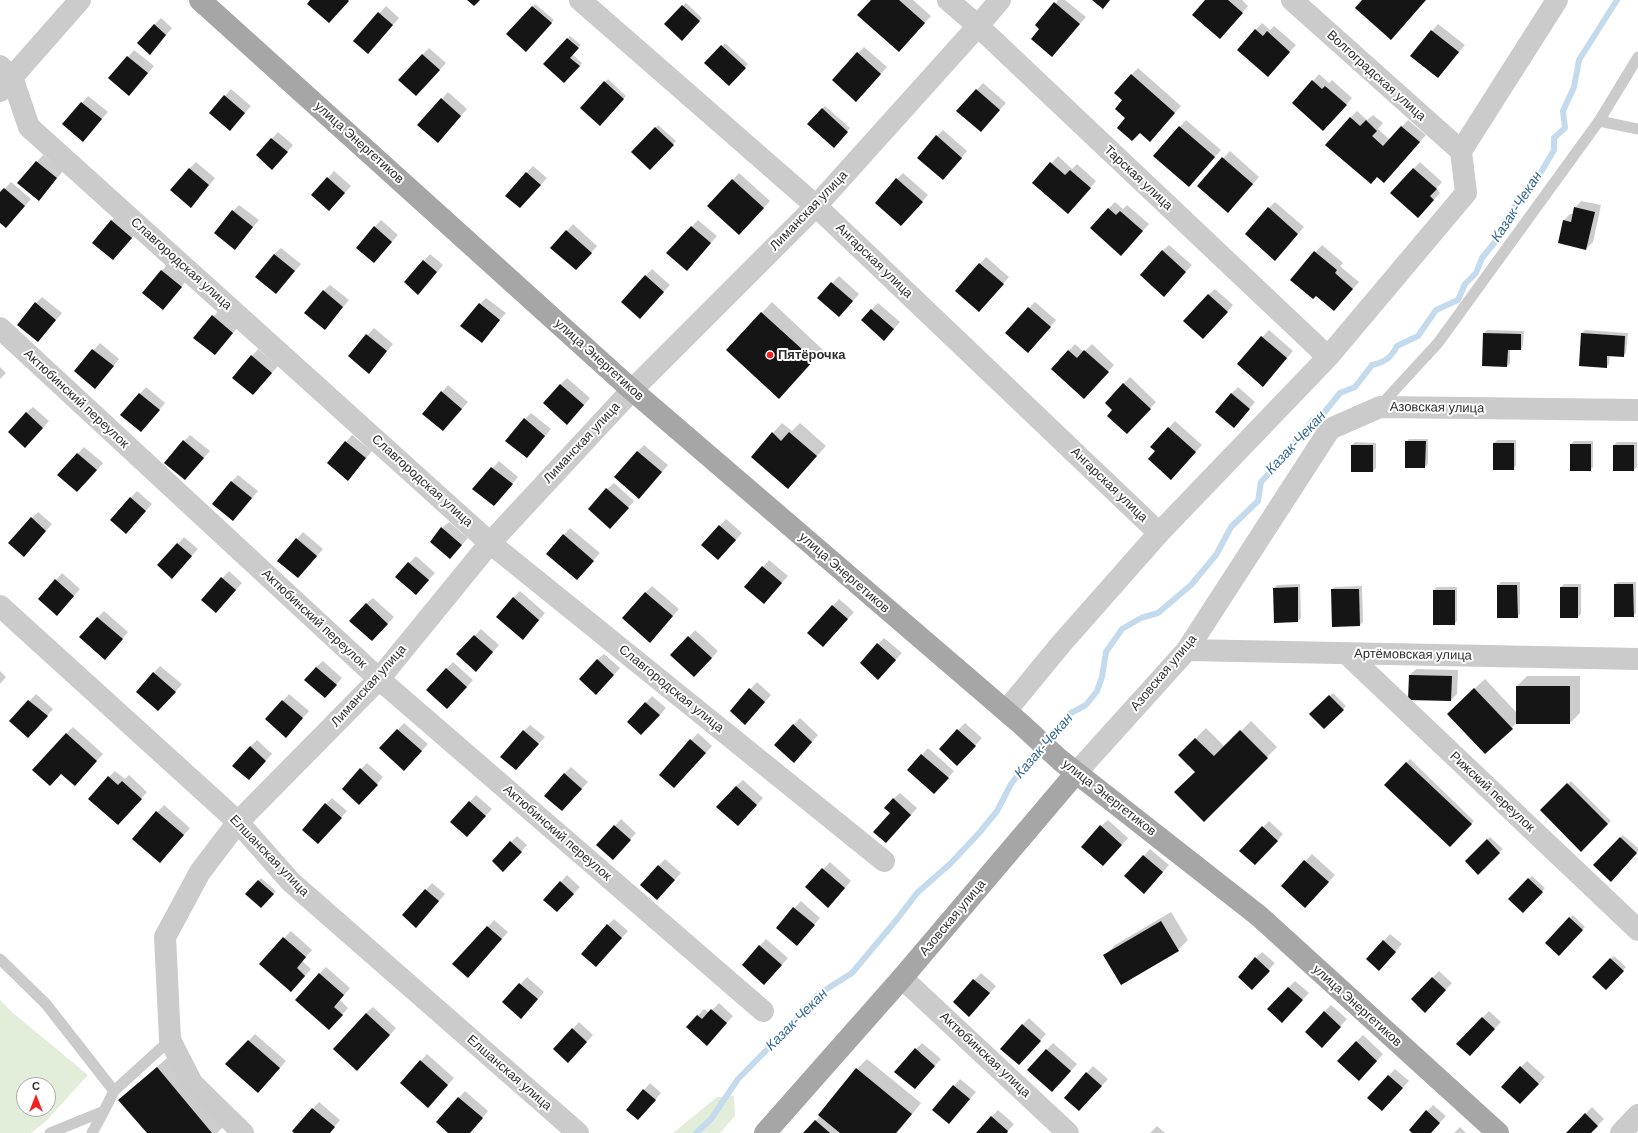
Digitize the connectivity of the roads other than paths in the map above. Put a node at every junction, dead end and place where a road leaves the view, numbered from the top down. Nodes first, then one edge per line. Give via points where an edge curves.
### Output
1 (80, 0) edge
2 (200, 0) edge
3 (580, 0) edge
4 (948, 0) edge
5 (1000, 0) edge
6 (1292, 0) edge
7 (1557, 0) edge
8 (978, 26) junction
9 (1638, 57) edge
10 (4, 78) edge
11 (1599, 121) junction
12 (1638, 129) edge
13 (1461, 151) junction
14 (816, 206) junction
15 (0, 328) edge
16 (1328, 357) junction
17 (632, 390) junction
18 (1380, 407) junction
19 (1638, 410) edge
20 (1159, 533) junction
21 (490, 543) junction
22 (0, 606) edge
23 (1187, 650) junction
24 (1347, 654) junction
25 (1638, 659) edge
26 (379, 679) junction
27 (1014, 717) junction
28 (1068, 766) junction
29 (238, 822) junction
30 (884, 862) dead end
31 (1638, 930) edge
32 (0, 959) edge
33 (902, 978) junction
34 (763, 1011) dead end
35 (170, 1040) junction
36 (114, 1091) junction
37 (104, 1111) junction
38 (1638, 1115) edge
39 (50, 1133) edge
40 (92, 1133) edge
41 (243, 1133) edge
42 (578, 1133) edge
43 (765, 1133) edge
44 (1068, 1133) edge
45 (1498, 1133) edge
46 (1621, 1133) edge

1 - 10 street
2 - 17 main road, улица Энергетиков
3 - 14 street, Ангарская улица
4 - 8 street, Тарская улица
5 - 8 street, Лиманская улица
6 - 13 street, Волгоградская улица
7 - 13 street
8 - 14 street, Лиманская улица
8 - 16 street, Тарская улица
9 - 11 lane
10 - 21 street, Славгородская улица via 29,127
11 - 12 lane
11 - 18 lane via 1438,343
13 - 16 street via 1466,193
14 - 17 street, Лиманская улица
14 - 20 street, Ангарская улица
15 - 26 street, Актюбинский переулок
16 - 20 street
17 - 21 street, Лиманская улица
17 - 27 main road, улица Энергетиков
18 - 19 street, Азовская улица
18 - 23 street, Азовская улица via 1330,428
20 - 27 street via 1061,644
21 - 26 street, Лиманская улица
21 - 30 street, Славгородская улица
22 - 29 street, Елшанская улица
23 - 24 street, Артёмовская улица
23 - 28 street, Азовская улица
24 - 25 street, Артёмовская улица
24 - 31 street, Рижский переулок
26 - 29 street, Лиманская улица
26 - 34 street, Актюбинский переулок
27 - 28 main road, улица Энергетиков
28 - 33 main road, Азовская улица
28 - 45 main road, улица Энергетиков via 1259,916
29 - 35 street, Лиманская улица via 200,872 165,937
29 - 42 street, Елшанская улица via 291,882
32 - 36 lane via 46,1004
33 - 43 main road, Азовская улица
33 - 44 street, Актюбинская улица
35 - 36 lane
35 - 41 street via 192,1084
36 - 37 lane
37 - 39 lane
37 - 40 lane
38 - 46 street

